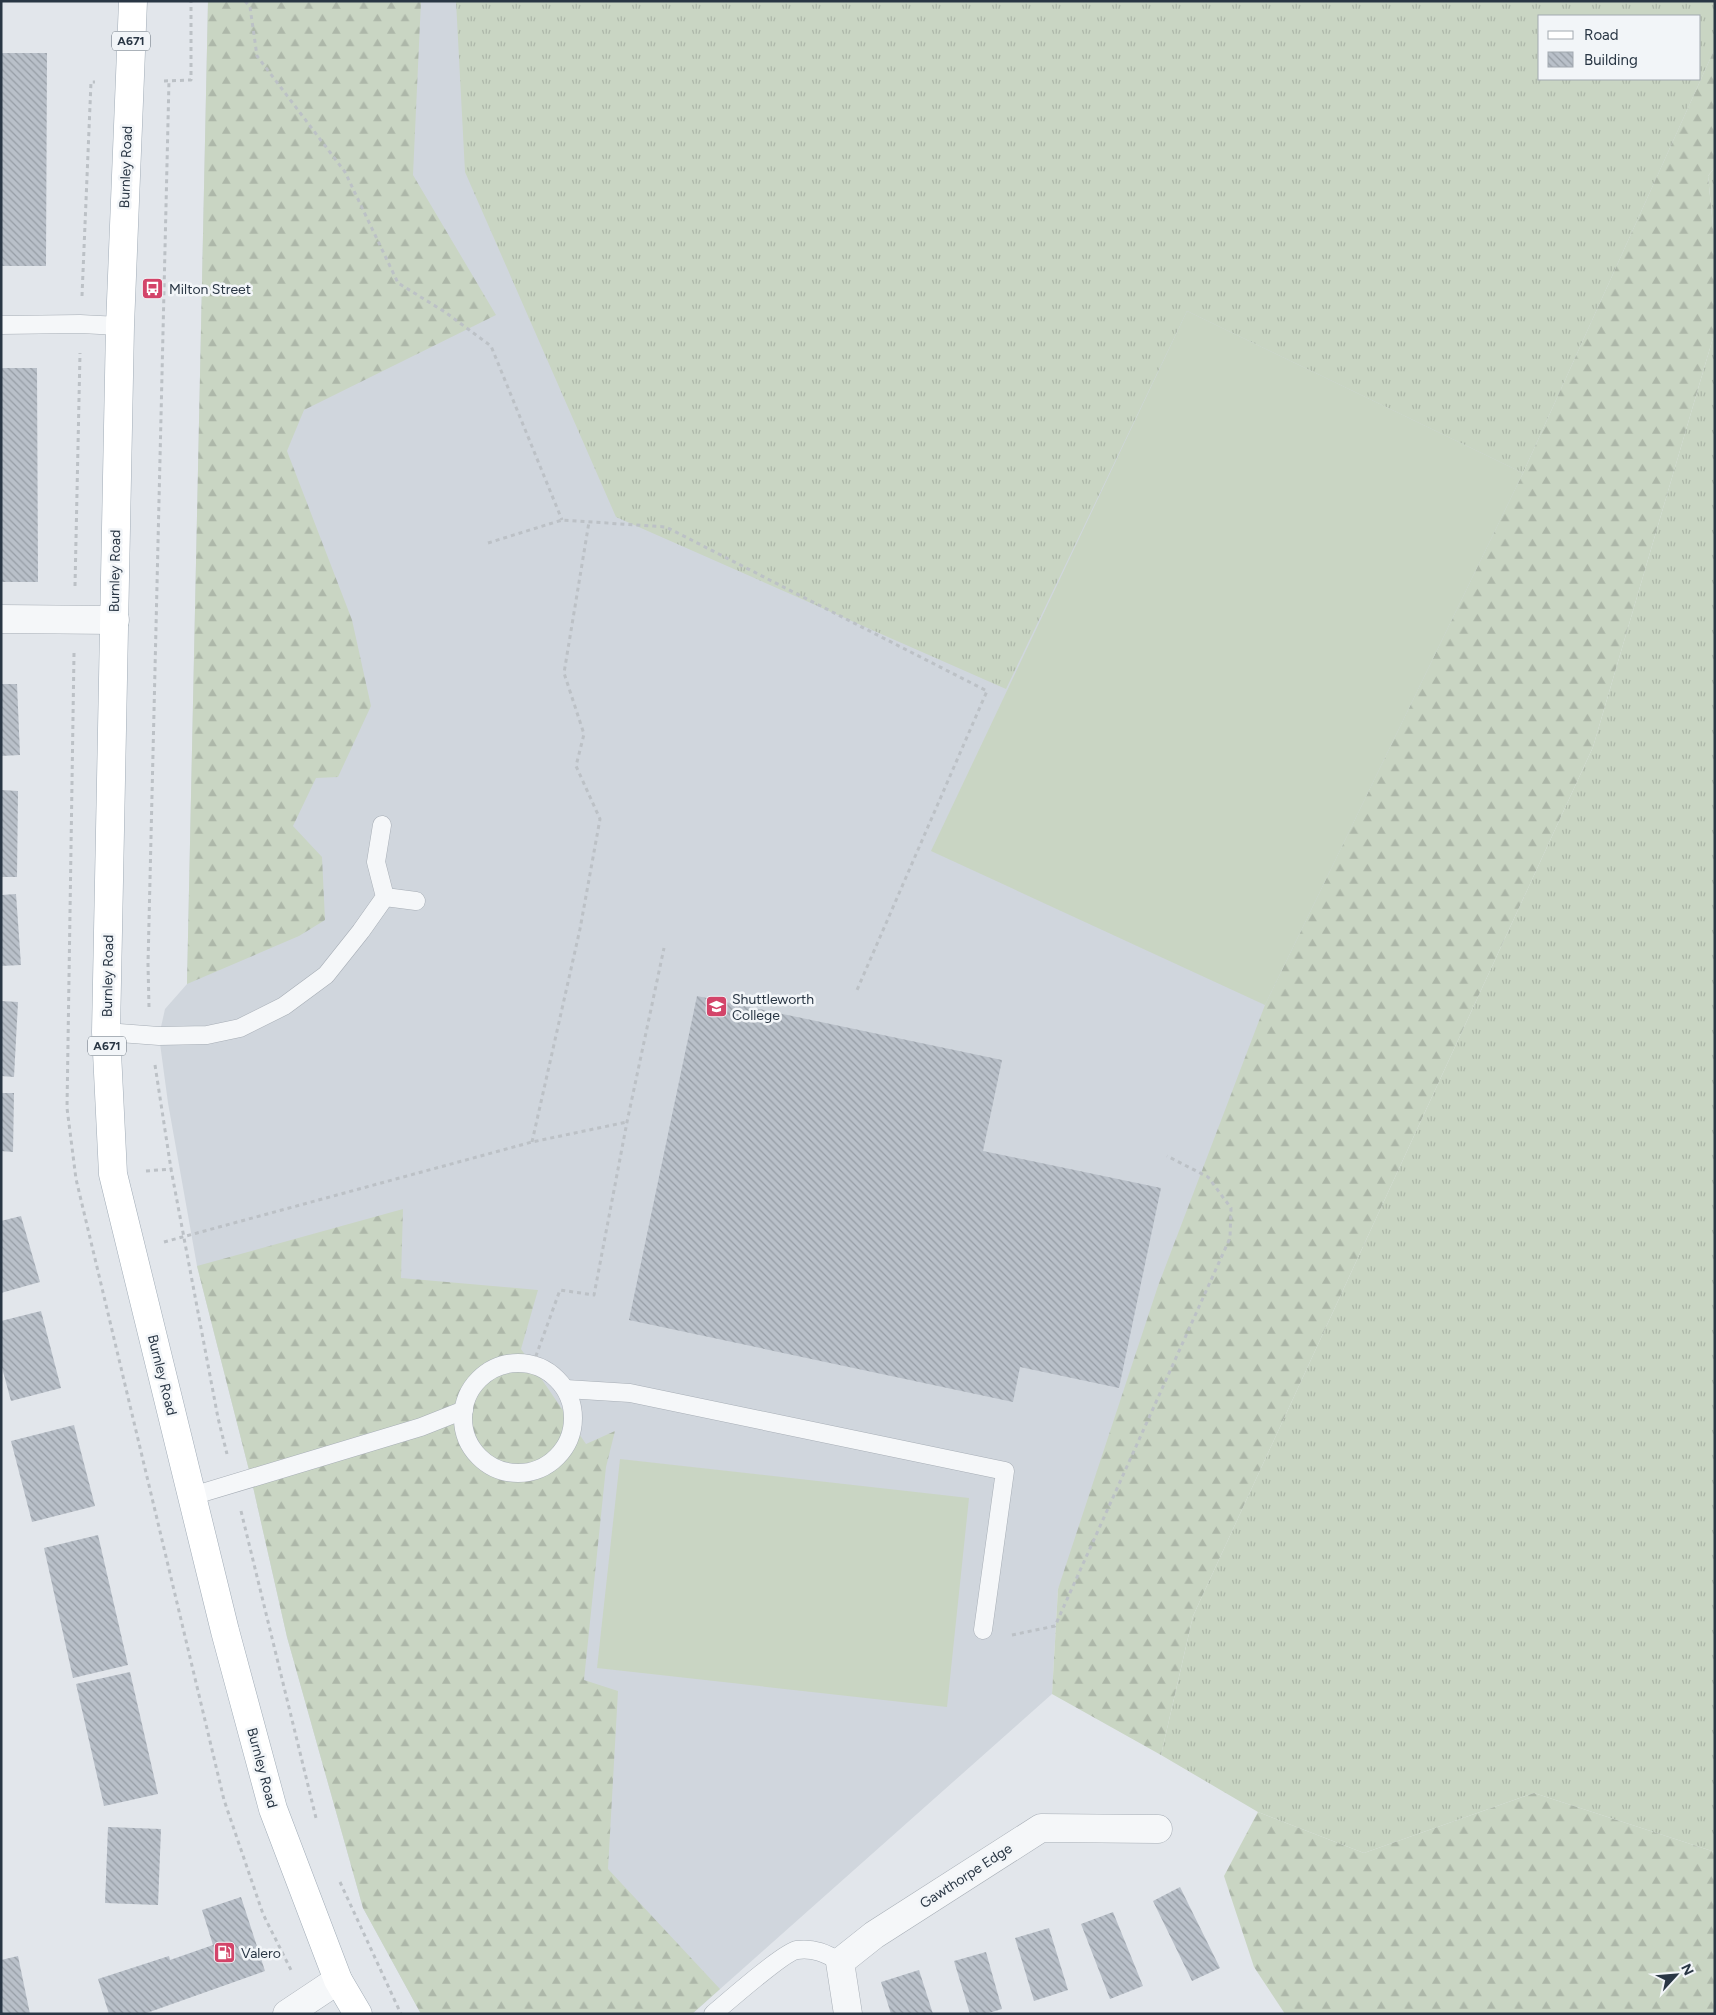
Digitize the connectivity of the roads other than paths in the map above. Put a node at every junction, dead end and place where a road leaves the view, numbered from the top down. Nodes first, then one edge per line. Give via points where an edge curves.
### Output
1 (132, 1) edge
2 (1, 325) edge
3 (120, 326) junction
4 (1, 618) edge
5 (115, 620) junction
6 (382, 825) dead end
7 (385, 897) junction
8 (416, 901) dead end
9 (106, 1032) junction
10 (566, 1389) junction
11 (464, 1410) junction
12 (192, 1496) junction
13 (983, 1630) road end
14 (1158, 1829) dead end
15 (840, 1962) junction
16 (338, 1980) junction
17 (287, 2014) edge
18 (358, 2014) edge
19 (713, 2014) edge
20 (848, 2014) edge

1 - 3 main road, Burnley Road / A671
2 - 3 lane
3 - 5 main road, Burnley Road / A671
4 - 5 street
5 - 9 main road, Burnley Road / A671
6 - 7 lane via 376,862
7 - 8 lane
7 - 9 lane via 326,975 284,1006 240,1028 207,1035
9 - 12 main road, Burnley Road / A671 via 113,1174
10 - 11 lane via 546,1370 516,1362 483,1374 472,1388
10 - 11 lane via 574,1424 568,1442 558,1457 543,1468 526,1473 507,1473 490,1466 476,1454 466,1439
10 - 13 lane via 630,1393 1005,1471
11 - 12 lane via 421,1427
12 - 16 main road, Burnley Road / A671 via 273,1810
14 - 15 street, Gawthorpe Edge via 1041,1828 874,1935
15 - 19 lane via 823,1951 795,1950
15 - 20 street
16 - 17 street
16 - 18 main road, A671

